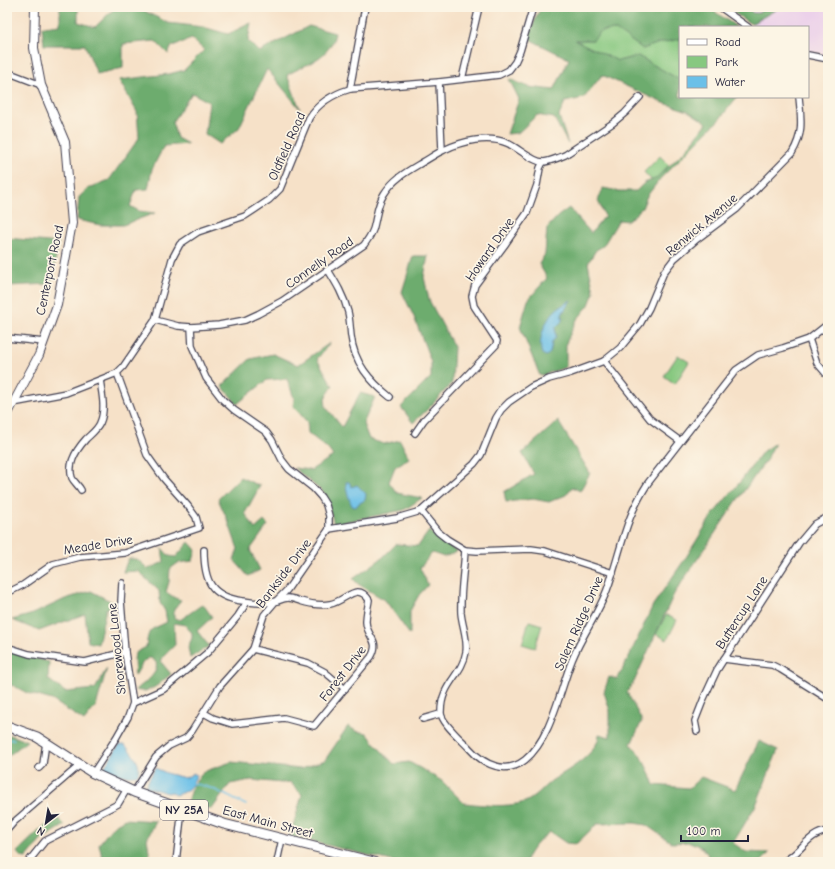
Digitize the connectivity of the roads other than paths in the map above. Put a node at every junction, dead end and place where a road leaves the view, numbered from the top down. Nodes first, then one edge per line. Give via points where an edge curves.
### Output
1 (35, 7) edge
2 (365, 7) edge
3 (479, 7) edge
4 (533, 7) edge
5 (720, 7) edge
6 (747, 26) edge
7 (809, 55) edge
8 (828, 59) edge
9 (7, 72) edge
10 (462, 79) junction
11 (439, 82) junction
12 (41, 85) junction
13 (350, 89) junction
14 (640, 97) dead end
15 (799, 98) edge
16 (442, 150) junction
17 (543, 162) junction
18 (328, 270) junction
19 (155, 320) junction
20 (828, 324) edge
21 (191, 327) junction
22 (7, 338) edge
23 (809, 339) junction
24 (44, 342) junction
25 (604, 361) junction
26 (117, 373) junction
27 (828, 376) edge
28 (100, 380) junction
29 (390, 397) dead end
30 (13, 403) junction
31 (7, 415) edge
32 (415, 433) dead end
33 (680, 441) junction
34 (81, 490) dead end
35 (421, 511) junction
36 (828, 517) edge
37 (329, 529) junction
38 (204, 550) dead end
39 (465, 550) junction
40 (613, 573) junction
41 (122, 583) dead end
42 (7, 593) edge
43 (247, 602) junction
44 (275, 602) junction
45 (7, 647) edge
46 (253, 650) junction
47 (125, 652) junction
48 (724, 659) junction
49 (345, 689) junction
50 (828, 700) edge
51 (133, 703) junction
52 (204, 713) junction
53 (440, 714) junction
54 (423, 720) dead end
55 (7, 726) edge
56 (696, 732) dead end
57 (46, 742) junction
58 (80, 765) junction
59 (39, 768) dead end
60 (93, 773) junction
61 (131, 791) junction
62 (182, 810) junction
63 (7, 830) edge
64 (828, 831) edge
65 (282, 839) junction
66 (28, 862) edge
67 (176, 862) edge
68 (277, 862) edge
69 (374, 862) edge
70 (783, 862) edge

1 - 12 main road, Centerport Road via 34,48
2 - 13 street
3 - 10 street
4 - 10 street, Oldfield Road via 520,51 509,70 499,75
5 - 6 street
7 - 8 street
9 - 12 street
10 - 11 street, Oldfield Road
11 - 13 street, Oldfield Road
11 - 16 street
12 - 24 main road, Centerport Road via 66,142 72,223 57,305
13 - 19 street, Oldfield Road via 336,93 315,109 304,127 280,189 270,200 245,216 198,232 180,244 172,259
14 - 17 street via 613,123 565,155
15 - 25 street, Renwick Avenue via 801,135 792,153 737,209 674,259 664,272 640,324 620,348
16 - 17 street, Connelly Road via 479,140 500,140
16 - 18 street, Connelly Road via 399,176 378,205 374,227 364,245
17 - 32 street, Howard Drive via 527,213 475,285 472,296 474,306 497,341 496,345 424,420
18 - 21 street, Connelly Road via 282,301 245,320
18 - 29 street via 345,301 353,348 358,359 370,380
19 - 21 street, Connelly Road
19 - 26 street, Oldfield Road via 124,367
20 - 23 street, Salem Ridge Drive
21 - 37 street via 192,346 206,378 234,410 266,432 289,469 321,497 329,516
22 - 24 street
23 - 27 street via 817,363
23 - 33 street, Salem Ridge Drive via 758,355 736,370
24 - 30 main road, Centerport Road
25 - 33 street via 650,419
25 - 35 street, Renwick Avenue via 549,379 509,402 496,418 481,455 474,464
26 - 28 street, Oldfield Road
26 - 42 street, Meade Drive via 147,456 154,468 196,517 199,528 125,553 80,557 53,564
28 - 30 street, Oldfield Road via 66,394
28 - 34 street via 103,407 100,424 72,459 72,478
30 - 31 main road, Centerport Road
33 - 40 street, Salem Ridge Drive via 638,500
35 - 37 street, Renwick Avenue via 398,518
35 - 39 street via 438,532
36 - 48 street, Buttercup Lane via 816,524 799,543
37 - 44 street, Bankside Drive via 287,590
38 - 43 street, Forest Drive via 204,564 210,583 222,595
39 - 40 street via 545,551
39 - 53 street via 461,599 466,650 460,668 444,692
40 - 53 street, Salem Ridge Drive via 602,603 572,660 545,733 525,760 503,768 484,762
41 - 47 street, Shorewood Lane via 120,601
43 - 44 street, Forest Drive
43 - 51 street via 208,652 164,689
44 - 46 street, Bankside Drive via 264,615
44 - 49 street, Forest Drive via 289,598 312,604 330,604 353,592 360,591 365,594 369,600 366,623 376,644 375,651
45 - 47 street via 29,654 85,662
46 - 49 street via 308,663
46 - 52 street, Bankside Drive via 220,686
47 - 51 street, Shorewood Lane
48 - 50 street via 780,668
48 - 56 street, Buttercup Lane via 695,721
49 - 52 street, Forest Drive via 314,726 284,718 232,724
51 - 60 street, Shorewood Lane via 116,738
52 - 61 street, Bankside Drive via 186,738 169,746 156,757
53 - 54 street
55 - 57 main road, East Main Street / NY 25A via 27,732
57 - 58 main road, East Main Street / NY 25A
57 - 59 street via 43,764
58 - 60 main road, East Main Street / NY 25A
58 - 63 street
60 - 61 main road, East Main Street / NY 25A
61 - 62 main road, East Main Street / NY 25A
61 - 66 street, Bankside Drive via 118,804 45,841
62 - 65 main road, East Main Street / NY 25A
62 - 67 street
64 - 70 street via 810,839 800,846 792,857
65 - 68 street
65 - 69 main road, East Main Street / NY 25A

